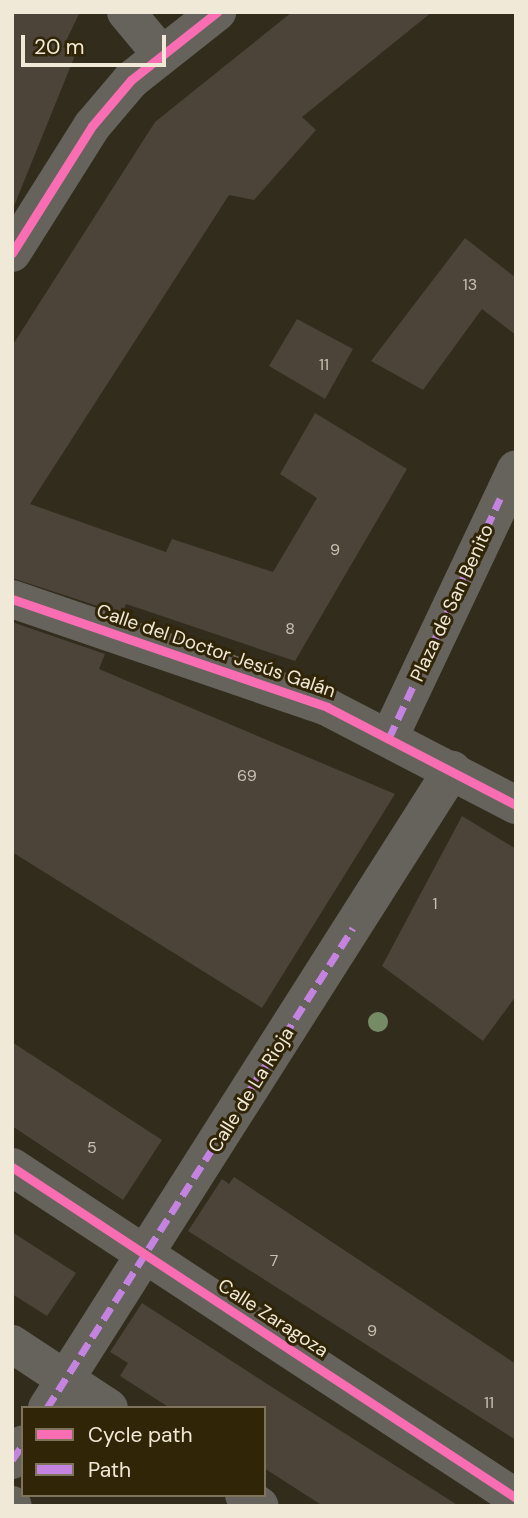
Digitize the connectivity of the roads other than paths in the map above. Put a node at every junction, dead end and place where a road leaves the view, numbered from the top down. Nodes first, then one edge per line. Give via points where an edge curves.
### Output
1 (127, 12) edge
2 (217, 12) edge
3 (161, 54) junction
4 (12, 253) edge
5 (508, 484) edge
6 (12, 599) edge
7 (389, 738) junction
8 (452, 770) junction
9 (516, 805) edge
10 (12, 1167) edge
11 (146, 1256) junction
12 (12, 1344) edge
13 (56, 1394) edge
14 (101, 1406) edge
15 (516, 1498) edge

1 - 3 street
2 - 3 street
3 - 4 street via 92,126
5 - 7 street, Plaza de San Benito
6 - 7 street, Calle del Doctor Jesús Galán via 287,693
7 - 8 street, Calle del Doctor Jesús Galán
8 - 9 street, Calle del Doctor Jesús Galán
8 - 11 street, Calle de La Rioja
10 - 11 street, Calle Zaragoza
11 - 13 street, Calle de La Rioja
11 - 15 street, Calle Zaragoza
12 - 13 street
13 - 14 street

